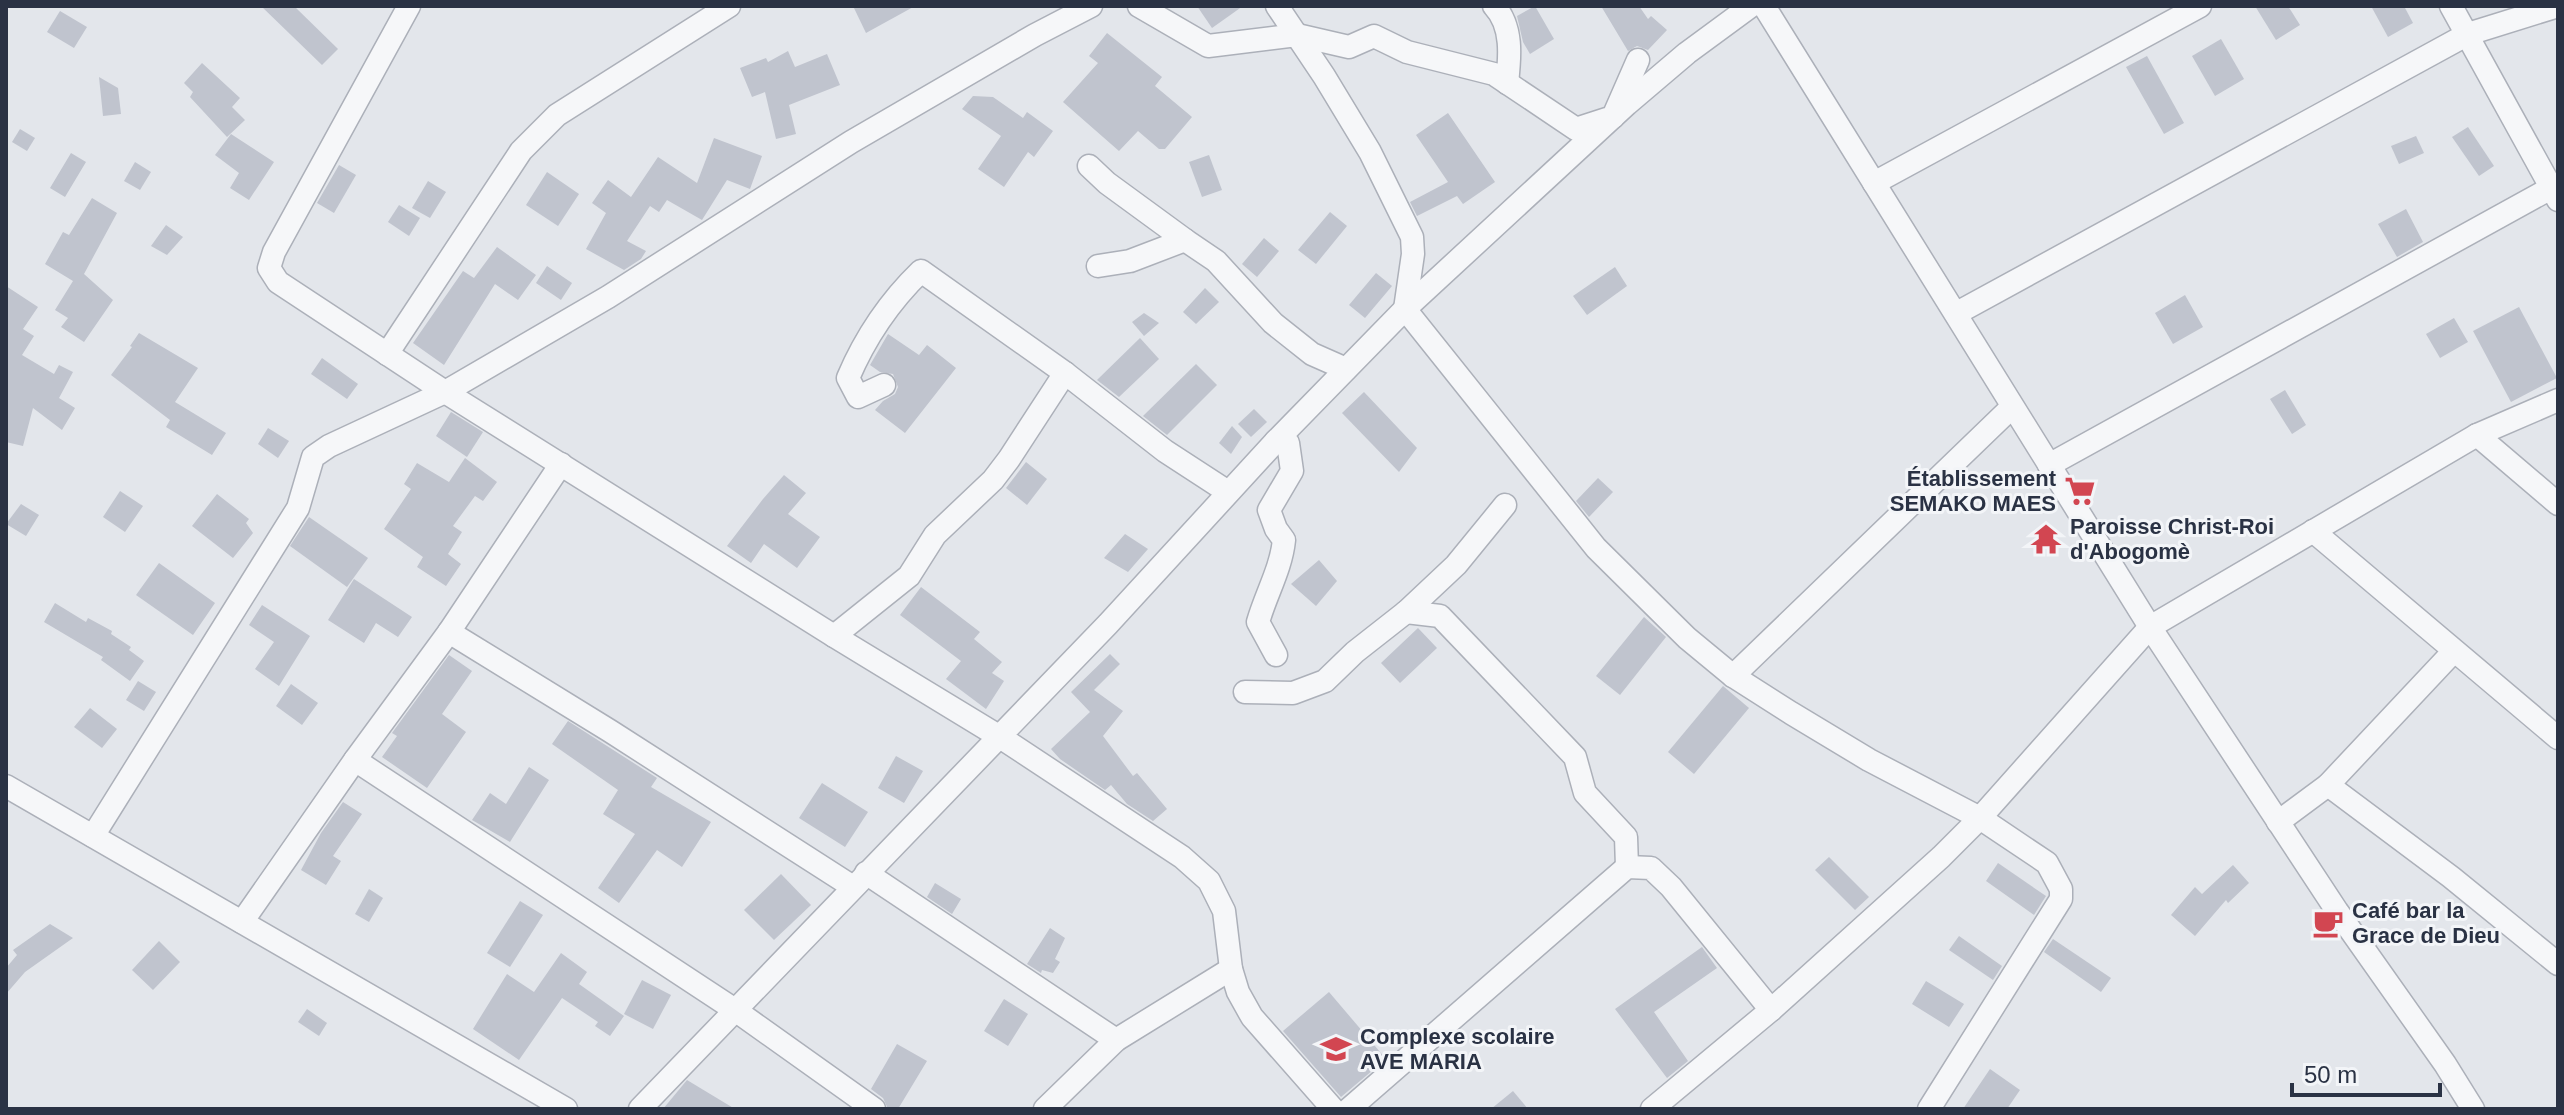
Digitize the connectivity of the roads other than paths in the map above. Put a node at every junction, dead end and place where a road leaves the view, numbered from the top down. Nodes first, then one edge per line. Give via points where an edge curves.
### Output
1 (409, 6) edge
2 (729, 6) edge
3 (1091, 6) edge
4 (1139, 6) edge
5 (1277, 6) edge
6 (1494, 6) edge
7 (1751, 6) edge
8 (1764, 6) edge
9 (2200, 6) edge
10 (2451, 6) edge
11 (2558, 6) edge
12 (2468, 34) junction
13 (1297, 35) junction
14 (1638, 60) dead end
15 (1507, 83) junction
16 (1613, 117) junction
17 (1089, 166) dead end
18 (1874, 183) junction
19 (2555, 194) edge
20 (1185, 240) junction
21 (1098, 266) dead end
22 (1405, 309) junction
23 (1957, 313) junction
24 (387, 354) junction
25 (1346, 369) junction
26 (1065, 373) junction
27 (884, 385) dead end
28 (445, 392) junction
29 (2558, 400) edge
30 (2012, 407) junction
31 (2477, 435) junction
32 (1276, 441) junction
33 (561, 464) junction
34 (2049, 465) junction
35 (1228, 492) junction
36 (2558, 504) edge
37 (1505, 505) dead end
38 (2313, 531) junction
39 (1406, 612) junction
40 (2150, 627) junction
41 (449, 632) junction
42 (834, 636) junction
43 (2453, 652) junction
44 (1276, 655) dead end
45 (1733, 676) junction
46 (1245, 692) dead end
47 (1000, 737) junction
48 (2558, 738) edge
49 (355, 760) junction
50 (2328, 785) junction
51 (6, 786) edge
52 (1980, 818) junction
53 (2278, 822) junction
54 (93, 836) junction
55 (1627, 867) junction
56 (860, 880) junction
57 (242, 922) junction
58 (2558, 964) edge
59 (1231, 969) junction
60 (735, 1010) junction
61 (1771, 1010) junction
62 (1116, 1040) junction
63 (566, 1109) edge
64 (640, 1109) edge
65 (874, 1109) edge
66 (1045, 1109) edge
67 (1333, 1109) edge
68 (1349, 1109) edge
69 (1652, 1109) edge
70 (1929, 1109) edge
71 (2473, 1109) edge

1 - 24 street via 269,268 278,282
2 - 24 street via 557,115 521,151
3 - 28 street via 851,142 608,297
4 - 13 street via 1208,46
5 - 13 street
6 - 15 street via 1503,15 1511,51
7 - 16 street
8 - 18 street
9 - 18 street
10 - 12 street
11 - 12 street
12 - 19 street
12 - 23 street
13 - 15 street via 1349,47 1374,36 1407,52 1494,74
13 - 22 street via 1370,152 1412,237
14 - 16 street
15 - 16 street via 1576,129
16 - 22 street
17 - 20 street
18 - 23 street
19 - 34 street
20 - 21 street via 1130,261
20 - 25 street via 1216,261 1273,323 1312,354
22 - 25 street
22 - 45 street via 1596,548
23 - 30 street
24 - 28 street
25 - 32 street
26 - 27 street via 921,271 899,292 848,378 858,397
26 - 35 street via 1165,451
26 - 42 street via 993,480 935,535 909,576
28 - 33 street
28 - 54 street via 313,457 298,508
29 - 31 street
30 - 34 street
30 - 45 street
31 - 36 street
31 - 38 street
32 - 35 street
32 - 44 street via 1288,443 1292,471 1269,510 1284,540 1282,560 1258,622
33 - 41 street
33 - 42 street
34 - 40 street
35 - 47 street
37 - 39 street via 1456,565
38 - 40 street
38 - 43 street
39 - 46 street via 1325,681 1293,693
39 - 55 street via 1440,616 1575,757 1585,793 1626,837
40 - 52 street
40 - 53 street
41 - 49 street
41 - 56 street
42 - 47 street
43 - 48 street
43 - 50 street
45 - 52 street via 1869,760
47 - 56 street
47 - 59 street via 1182,857 1209,881 1224,911
49 - 57 street
49 - 60 street
50 - 53 street
50 - 58 street
51 - 54 street
52 - 61 street
52 - 70 street via 2047,863 2061,899
53 - 71 street
54 - 57 street
55 - 61 street via 1651,868 1671,887
55 - 68 street
56 - 60 street
56 - 62 street
57 - 63 street
59 - 62 street
59 - 67 street via 1252,1017
60 - 64 street
60 - 65 street
61 - 69 street
62 - 66 street

